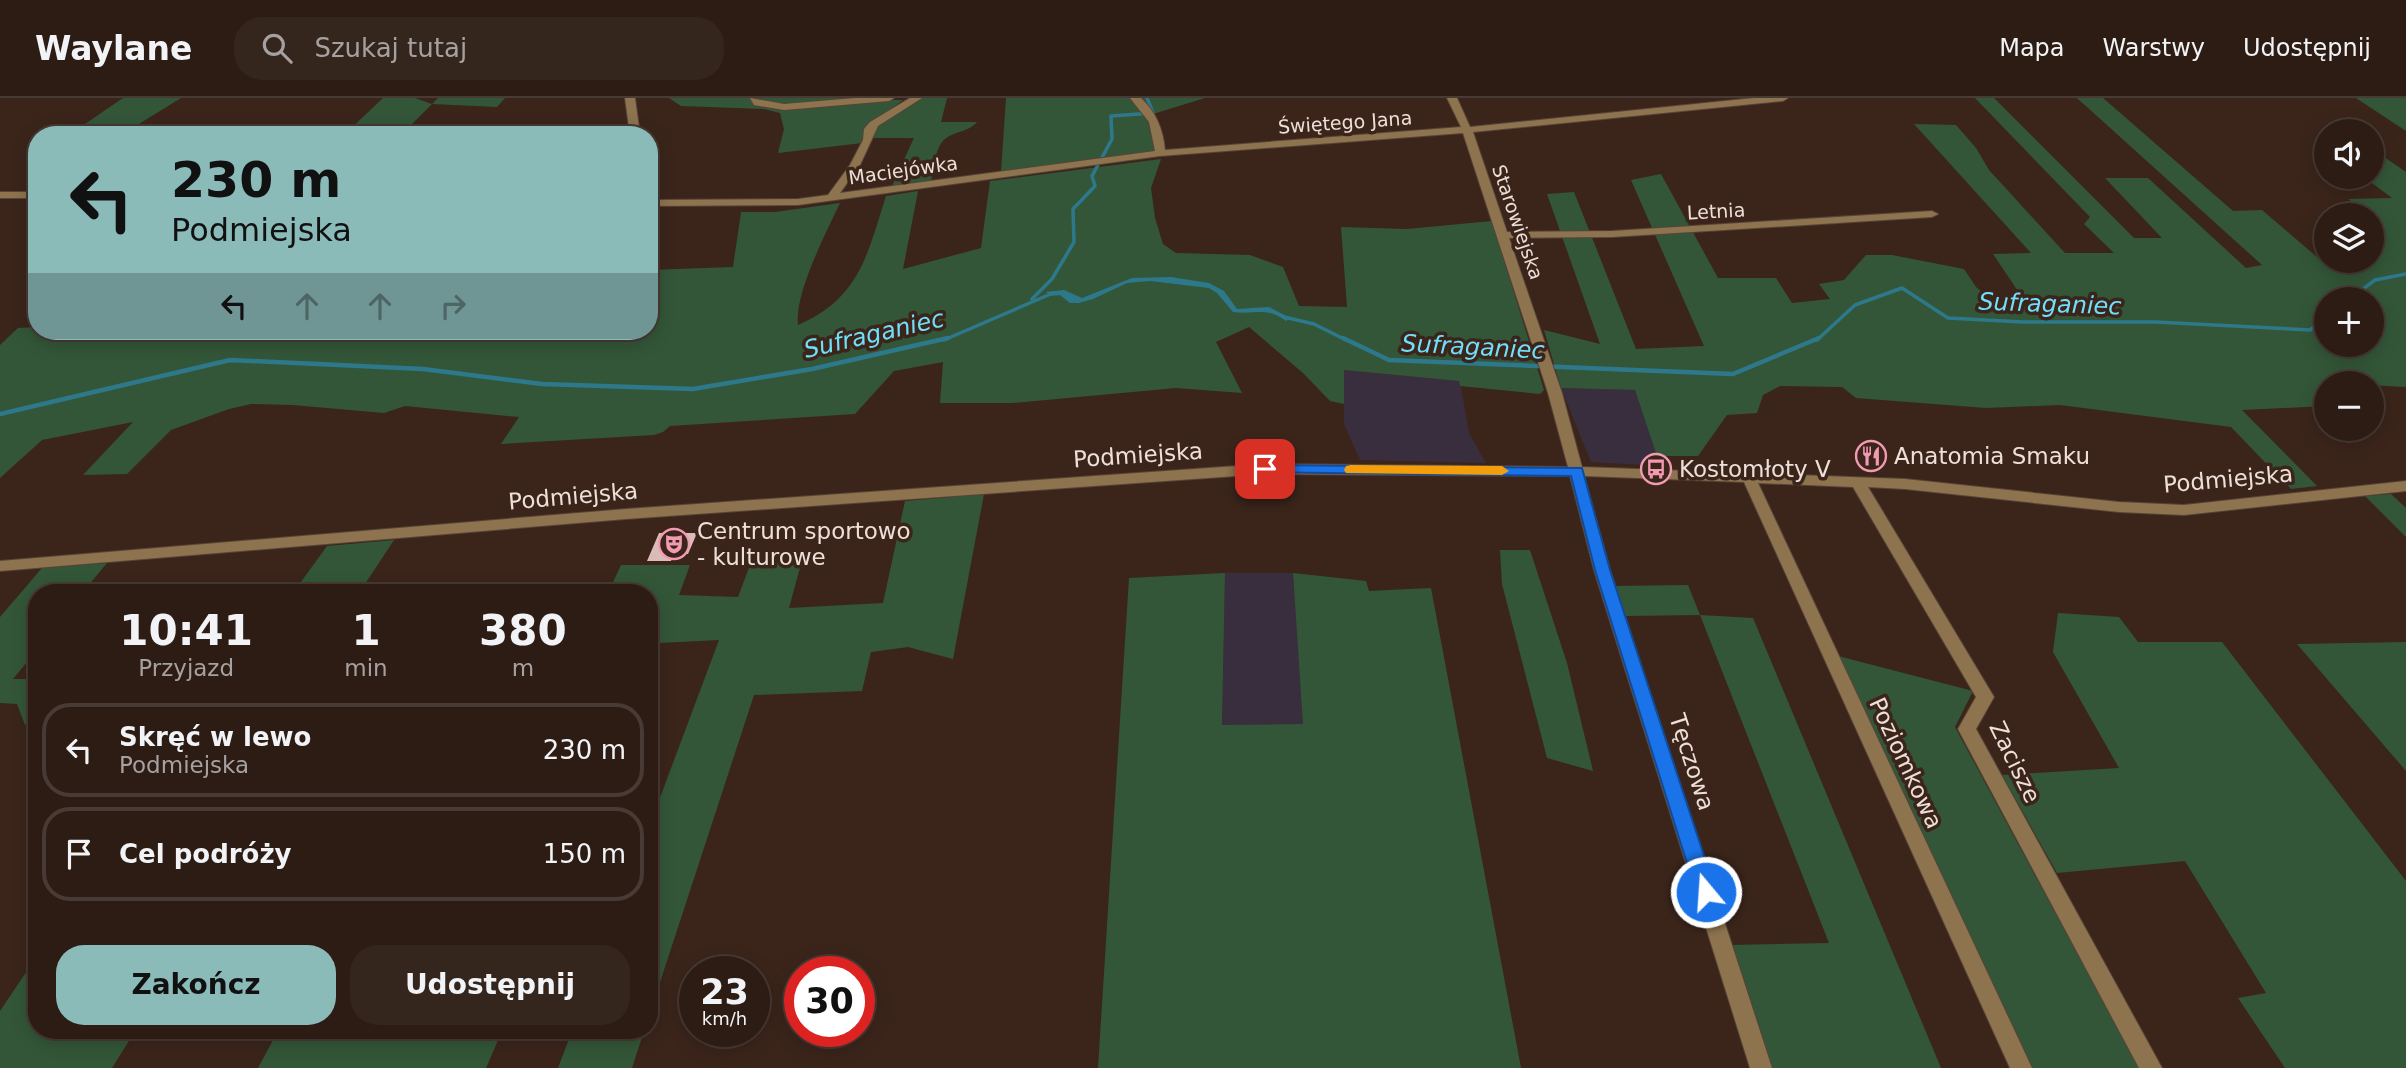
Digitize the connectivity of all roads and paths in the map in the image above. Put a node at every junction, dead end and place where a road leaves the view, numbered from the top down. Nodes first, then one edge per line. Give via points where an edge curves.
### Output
1 (630, 98) edge
2 (755, 98) edge
3 (889, 98) edge
4 (917, 98) edge
5 (1135, 98) edge
6 (1452, 98) edge
7 (1783, 98) edge
8 (634, 126) edge
9 (1467, 130) junction
10 (1160, 153) junction
11 (0, 195) edge
12 (28, 195) edge
13 (831, 198) junction
14 (658, 203) edge
15 (1932, 214) dead end
16 (1502, 235) junction
17 (1577, 472) junction
18 (1749, 478) junction
19 (1858, 482) junction
20 (2406, 486) edge
21 (0, 566) edge
22 (1761, 1068) edge
23 (2021, 1068) edge
24 (2151, 1068) edge

1 - 8 street
2 - 3 street via 768,107
4 - 13 street via 874,124 855,165
5 - 10 street via 1159,130
6 - 9 street, Starowiejska
7 - 9 street, Świętego Jana
9 - 10 street, Świętego Jana
9 - 16 street, Starowiejska
10 - 13 street, Maciejówka
11 - 12 street
13 - 14 street, Maciejówka via 758,204
15 - 16 street, Letnia via 1612,234
16 - 17 street, Starowiejska
17 - 18 street, Podmiejska
17 - 21 street, Podmiejska via 1265,469 626,514
17 - 22 street, Tęczowa via 1602,570
18 - 19 street, Podmiejska
18 - 23 street, Poziomkowa
19 - 20 street, Podmiejska via 2184,510
19 - 24 street, Zacisze via 1985,697 1966,729

